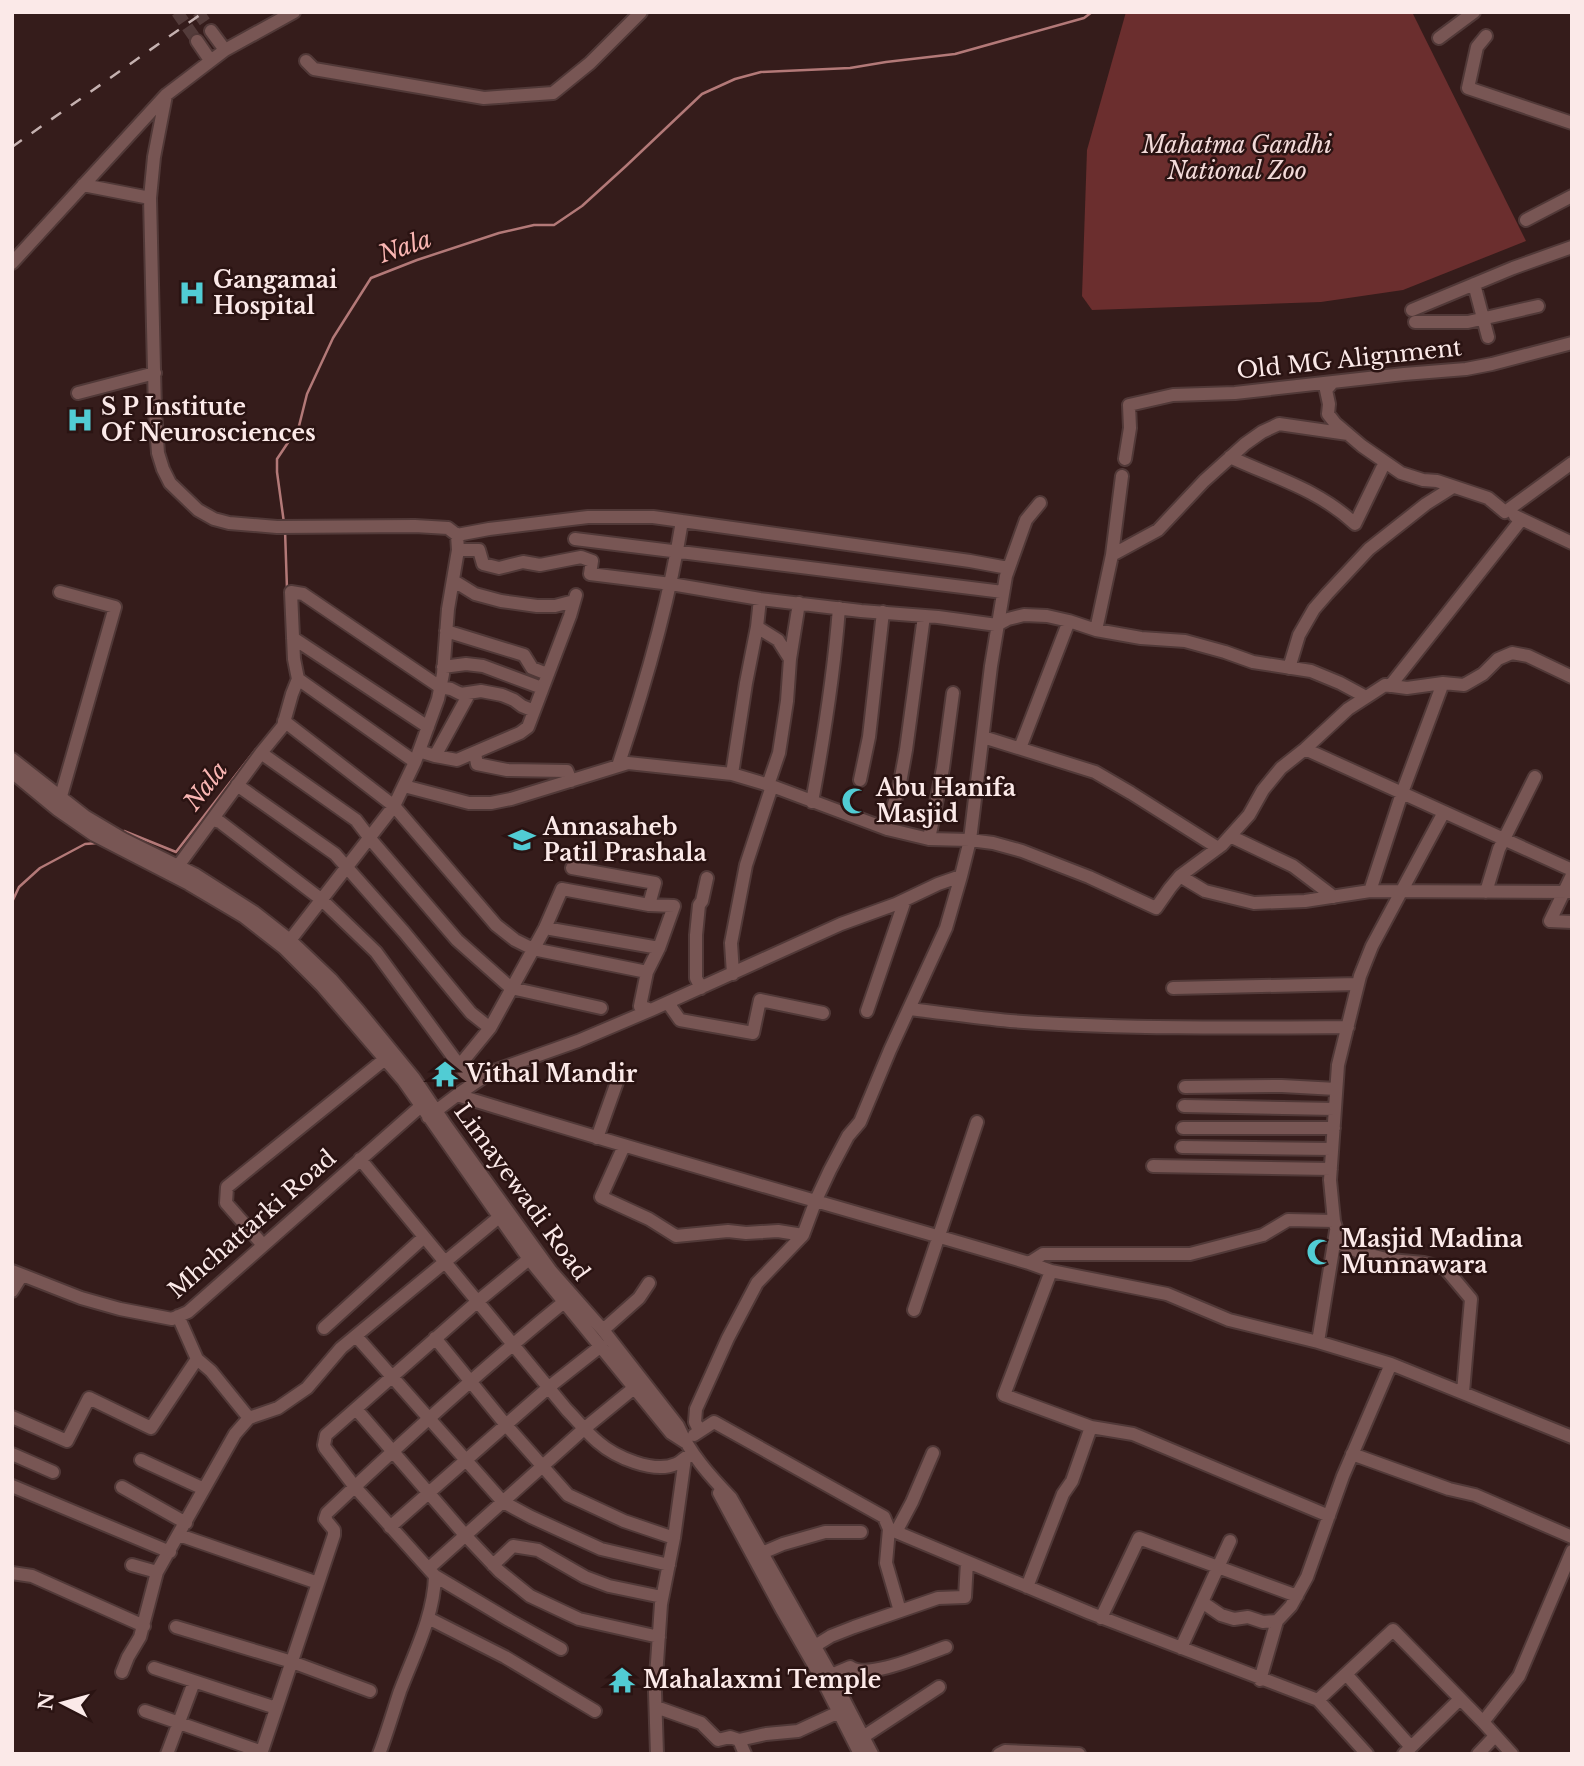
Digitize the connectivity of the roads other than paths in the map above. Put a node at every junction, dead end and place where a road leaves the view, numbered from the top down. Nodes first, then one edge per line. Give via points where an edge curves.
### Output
1 (294, 12) edge
2 (641, 12) edge
3 (1474, 12) edge
4 (211, 31) tunnel mouth
5 (1486, 36) dead end
6 (1439, 38) dead end
7 (197, 41) tunnel mouth
8 (225, 50) junction
9 (210, 60) junction
10 (306, 61) dead end
11 (166, 95) junction
12 (1572, 122) edge
13 (83, 185) junction
14 (1572, 195) edge
15 (150, 198) junction
16 (1527, 220) dead end
17 (1572, 247) edge
18 (12, 263) edge
19 (1474, 284) junction
20 (1538, 306) dead end
21 (1483, 319) junction
22 (1488, 337) dead end
23 (1572, 343) edge
24 (155, 373) junction
25 (1332, 383) junction
26 (78, 393) dead end
27 (1348, 435) junction
28 (1230, 457) junction
29 (1125, 459) dead end
30 (1385, 462) junction
31 (1572, 463) edge
32 (1122, 476) dead end
33 (1453, 487) junction
34 (1040, 503) dead end
35 (1505, 512) junction
36 (1521, 520) junction
37 (682, 521) junction
38 (457, 535) junction
39 (575, 539) dead end
40 (1572, 543) edge
41 (458, 550) junction
42 (677, 551) junction
43 (1112, 555) junction
44 (1008, 568) junction
45 (454, 581) junction
46 (671, 584) junction
47 (60, 592) dead end
48 (1003, 592) junction
49 (760, 599) junction
50 (799, 603) junction
51 (839, 608) junction
52 (883, 612) junction
53 (924, 616) junction
54 (1069, 621) junction
55 (997, 625) junction
56 (757, 628) junction
57 (1096, 630) junction
58 (446, 631) junction
59 (293, 638) junction
60 (790, 659) junction
61 (443, 667) junction
62 (1289, 667) junction
63 (547, 674) junction
64 (1572, 677) edge
65 (298, 679) junction
66 (1443, 683) junction
67 (1390, 686) junction
68 (440, 687) junction
69 (542, 688) junction
70 (953, 693) dead end
71 (469, 694) junction
72 (1366, 697) junction
73 (534, 711) junction
74 (284, 721) junction
75 (428, 727) junction
76 (983, 737) junction
77 (1020, 748) junction
78 (1305, 750) junction
79 (261, 753) junction
80 (475, 753) junction
81 (417, 756) junction
82 (435, 756) junction
83 (12, 759) edge
84 (618, 766) junction
85 (12, 772) edge
86 (732, 774) junction
87 (1535, 777) dead end
88 (860, 780) dead end
89 (571, 781) junction
90 (237, 785) junction
91 (404, 786) junction
92 (770, 786) junction
93 (1402, 793) junction
94 (812, 802) junction
95 (59, 804) junction
96 (394, 806) junction
97 (1444, 812) junction
98 (212, 820) junction
99 (887, 829) junction
100 (1230, 836) junction
101 (369, 837) junction
102 (929, 839) junction
103 (1504, 839) junction
104 (970, 840) junction
105 (120, 844) junction
106 (1218, 848) junction
107 (178, 866) junction
108 (346, 866) junction
109 (572, 868) dead end
110 (1572, 873) edge
111 (961, 876) junction
112 (1180, 876) junction
113 (707, 878) dead end
114 (1370, 891) junction
115 (1402, 891) junction
116 (1486, 892) junction
117 (1567, 892) edge
118 (1334, 897) junction
119 (322, 900) junction
120 (905, 900) junction
121 (649, 905) junction
122 (1572, 922) edge
123 (545, 928) junction
124 (287, 944) junction
125 (533, 948) junction
126 (659, 948) junction
127 (647, 972) junction
128 (733, 974) junction
129 (1358, 984) junction
130 (511, 988) junction
131 (701, 988) junction
132 (1174, 988) dead end
133 (668, 1003) junction
134 (601, 1008) dead end
135 (909, 1009) junction
136 (651, 1010) junction
137 (867, 1011) dead end
138 (823, 1013) dead end
139 (1348, 1027) junction
140 (490, 1028) junction
141 (385, 1059) junction
142 (459, 1066) junction
143 (618, 1079) dead end
144 (473, 1084) junction
145 (1185, 1087) dead end
146 (1336, 1089) junction
147 (457, 1095) junction
148 (1184, 1106) dead end
149 (1335, 1108) junction
150 (429, 1111) junction
151 (977, 1122) dead end
152 (1183, 1128) dead end
153 (1334, 1128) junction
154 (597, 1138) junction
155 (624, 1146) junction
156 (1182, 1147) dead end
157 (1332, 1149) junction
158 (360, 1159) junction
159 (1153, 1166) dead end
160 (1331, 1169) junction
161 (816, 1200) junction
162 (503, 1214) junction
163 (1335, 1224) junction
164 (803, 1236) junction
165 (424, 1237) junction
166 (938, 1237) junction
167 (263, 1245) junction
168 (529, 1259) junction
169 (445, 1261) junction
170 (1029, 1264) junction
171 (1051, 1271) junction
172 (17, 1273) edge
173 (649, 1283) dead end
174 (12, 1291) edge
175 (478, 1301) junction
176 (564, 1302) junction
177 (914, 1310) dead end
178 (178, 1316) junction
179 (324, 1328) dead end
180 (603, 1330) junction
181 (356, 1336) junction
182 (435, 1338) junction
183 (1318, 1342) junction
184 (514, 1344) junction
185 (601, 1346) junction
186 (197, 1359) junction
187 (1391, 1364) junction
188 (392, 1377) junction
189 (471, 1381) junction
190 (549, 1387) junction
191 (634, 1388) junction
192 (1463, 1392) junction
193 (356, 1409) junction
194 (12, 1417) edge
195 (249, 1418) junction
196 (429, 1418) junction
197 (506, 1425) junction
198 (1091, 1427) junction
199 (585, 1428) junction
200 (699, 1430) junction
201 (1572, 1437) edge
202 (392, 1451) junction
203 (688, 1451) junction
204 (933, 1453) dead end
205 (12, 1454) edge
206 (1352, 1454) junction
207 (141, 1460) dead end
208 (466, 1460) junction
209 (542, 1467) junction
210 (53, 1472) dead end
211 (713, 1480) junction
212 (12, 1486) edge
213 (122, 1487) dead end
214 (355, 1487) junction
215 (204, 1489) junction
216 (428, 1493) junction
217 (503, 1502) junction
218 (1329, 1516) junction
219 (390, 1527) junction
220 (182, 1529) junction
221 (893, 1531) junction
222 (861, 1532) dead end
223 (465, 1535) junction
224 (1572, 1537) edge
225 (674, 1538) junction
226 (1230, 1541) dead end
227 (1572, 1551) edge
228 (170, 1552) junction
229 (762, 1553) junction
230 (967, 1562) junction
231 (132, 1565) dead end
232 (493, 1565) junction
233 (669, 1565) junction
234 (1218, 1566) junction
235 (157, 1572) junction
236 (432, 1572) junction
237 (12, 1573) edge
238 (318, 1583) junction
239 (1027, 1587) junction
240 (1297, 1596) junction
241 (662, 1597) junction
242 (1202, 1602) junction
243 (900, 1611) junction
244 (428, 1618) junction
245 (1101, 1618) junction
246 (1277, 1621) junction
247 (144, 1626) junction
248 (176, 1627) dead end
249 (659, 1637) junction
250 (946, 1647) dead end
251 (811, 1648) junction
252 (1181, 1648) junction
253 (561, 1649) dead end
254 (292, 1662) junction
255 (154, 1668) dead end
256 (122, 1672) dead end
257 (1346, 1674) junction
258 (831, 1675) junction
259 (1260, 1680) junction
260 (194, 1682) junction
261 (939, 1687) dead end
262 (370, 1691) dead end
263 (1460, 1699) junction
264 (1318, 1700) junction
265 (656, 1707) junction
266 (276, 1708) junction
267 (145, 1711) dead end
268 (595, 1711) dead end
269 (839, 1712) junction
270 (1483, 1722) junction
271 (179, 1723) junction
272 (1495, 1736) junction
273 (863, 1737) junction
274 (739, 1740) junction
275 (1408, 1750) edge
276 (262, 1753) edge
277 (167, 1754) edge
278 (379, 1754) edge
279 (657, 1754) edge
280 (745, 1754) edge
281 (860, 1754) edge
282 (872, 1754) edge
283 (999, 1754) edge
284 (1079, 1754) edge
285 (1367, 1754) edge
286 (1478, 1754) edge
287 (1512, 1754) edge

1 - 8 street
2 - 10 street via 553,93 484,98 314,69
3 - 6 street
4 - 8 street
5 - 12 street via 1477,47 1468,88
7 - 9 street
8 - 9 street
9 - 11 street
11 - 13 street
11 - 15 street
13 - 15 street
13 - 18 street
14 - 16 street
15 - 24 street
17 - 19 street
19 - 21 street
19 - 21 street via 1413,316 1468,322
20 - 21 street
21 - 22 street
23 - 25 street, Old MG Alignment via 1466,369
24 - 26 street
24 - 38 street via 158,453 163,469 170,483 214,519 277,527 448,528
25 - 27 street via 1326,390 1328,414
25 - 29 street, Old MG Alignment via 1173,395 1129,405
27 - 28 street via 1279,424
27 - 30 street
28 - 30 street via 1306,489 1355,524
28 - 43 street via 1158,530
30 - 33 street via 1401,473
31 - 35 street
32 - 43 street
33 - 35 street via 1488,498
33 - 62 street via 1369,549 1327,594 1299,635
34 - 44 street via 1026,520
35 - 36 street
36 - 40 street
36 - 67 street
37 - 38 street via 588,517
37 - 42 street
37 - 44 street
38 - 41 street
39 - 42 street
41 - 45 street
41 - 46 street via 479,550 483,564 499,568 581,557 592,561 590,574
42 - 46 street
42 - 48 street
43 - 57 street
44 - 48 street
45 - 58 street
45 - 63 street via 475,594 501,601 555,606 575,598
46 - 49 street
46 - 84 street
47 - 95 street via 115,607
48 - 55 street
49 - 50 street
49 - 56 street
50 - 51 street
50 - 60 street
51 - 52 street
51 - 94 street
52 - 53 street
52 - 88 street
53 - 55 street
53 - 99 street via 904,761
54 - 55 street via 1024,615
54 - 57 street
54 - 77 street
55 - 76 street
56 - 60 street via 778,640
56 - 86 street
57 - 62 street via 1185,641 1253,662
58 - 61 street
58 - 63 street via 524,655 532,668
59 - 65 street
59 - 68 street via 291,592 303,594
59 - 75 street
60 - 92 street via 779,753
61 - 68 street
61 - 69 street via 484,666
62 - 72 street via 1311,671
63 - 69 street
64 - 66 street via 1512,653 1464,685
65 - 74 street
65 - 81 street
66 - 67 street
66 - 93 street
67 - 72 street
68 - 71 street
68 - 75 street
69 - 73 street
70 - 102 street
71 - 73 street via 502,695
71 - 82 street
72 - 78 street
73 - 80 street via 528,727 520,733
74 - 79 street
74 - 96 street
75 - 81 street
76 - 77 street
76 - 104 street
77 - 106 street via 1095,772
78 - 93 street
78 - 100 street via 1281,768
79 - 90 street
79 - 101 street via 356,820
80 - 82 street via 457,760
80 - 89 street via 477,764 507,770 567,771
81 - 82 street
81 - 91 street
83 - 95 street
84 - 86 street via 628,763
84 - 89 street
85 - 95 street
86 - 92 street
87 - 103 street
89 - 91 street via 491,803 469,803
90 - 98 street
90 - 108 street
91 - 96 street
92 - 94 street
92 - 128 street via 746,865 731,943
93 - 97 street
93 - 114 street
94 - 99 street
95 - 105 street
96 - 101 street
96 - 125 street via 496,925
97 - 103 street
97 - 115 street
98 - 107 street
98 - 119 street
99 - 102 street
100 - 106 street
100 - 118 street via 1293,866
101 - 108 street
101 - 130 street via 457,940
102 - 104 street
103 - 110 street
103 - 116 street
104 - 111 street
104 - 112 street via 1022,851 1156,908
105 - 107 street
105 - 124 street
106 - 112 street
107 - 124 street via 274,926
108 - 119 street
108 - 140 street via 471,1013
109 - 121 street via 655,883
110 - 117 street
111 - 120 street, Mhchattarki Road
111 - 135 street via 946,928
112 - 118 street via 1205,891 1254,903
113 - 131 street via 696,935 696,978
114 - 115 street
114 - 118 street
115 - 116 street
115 - 129 street via 1372,946
116 - 117 street
117 - 122 street via 1550,921
119 - 124 street
119 - 142 street via 376,952
120 - 128 street, Mhchattarki Road
120 - 137 street
121 - 123 street via 562,889
121 - 126 street via 674,906
123 - 125 street
123 - 126 street
124 - 141 street, Limayewadi Road
124 - 150 street, Limayewadi Road via 331,979 359,1011 414,1078
125 - 127 street
125 - 130 street
126 - 127 street
127 - 136 street via 640,1006
128 - 131 street, Mhchattarki Road
129 - 132 street
129 - 139 street
130 - 134 street
130 - 140 street
131 - 133 street, Mhchattarki Road
133 - 136 street, Mhchattarki Road
133 - 138 street via 680,1020 753,1032 760,1000
135 - 139 street via 1009,1021 1145,1027
135 - 161 street via 860,1122 848,1136
136 - 144 street, Mhchattarki Road via 491,1072
139 - 146 street
140 - 142 street
141 - 150 street, Limayewadi Road
141 - 167 street via 227,1187 226,1203
142 - 144 street
143 - 154 street
144 - 147 street, Mhchattarki Road
145 - 146 street
146 - 149 street
147 - 150 street, Mhchattarki Road
147 - 154 street
148 - 149 street
149 - 153 street
150 - 158 street, Mhchattarki Road
150 - 162 street, Limayewadi Road
151 - 166 street
152 - 153 street
153 - 157 street
154 - 155 street
155 - 161 street
155 - 164 street via 601,1197 676,1236 778,1231
156 - 157 street
157 - 160 street
158 - 165 street
158 - 167 street, Mhchattarki Road
159 - 160 street
160 - 163 street
161 - 164 street
161 - 166 street
162 - 168 street, Limayewadi Road
162 - 169 street
162 - 180 street, Limayewadi Road
163 - 170 street via 1288,1220 1264,1236 1190,1254 1042,1254
163 - 183 street
163 - 192 street via 1341,1244 1390,1260 1445,1268 1471,1298
164 - 200 street via 757,1283 696,1409
165 - 169 street
165 - 179 street
166 - 170 street
166 - 177 street
167 - 178 street, Mhchattarki Road
168 - 175 street
168 - 176 street, Limayewadi Road
169 - 175 street
169 - 181 street
170 - 171 street
171 - 183 street via 1167,1294 1229,1320
171 - 198 street via 1004,1395
172 - 174 street
172 - 178 street, Mhchattarki Road via 120,1309 172,1319
173 - 180 street
175 - 182 street
175 - 184 street
176 - 184 street
176 - 185 street, Limayewadi Road
178 - 186 street
180 - 203 street, Limayewadi Road via 678,1426
181 - 188 street
181 - 195 street via 307,1388 278,1409
182 - 188 street
182 - 189 street
183 - 187 street
184 - 189 street
184 - 190 street
185 - 190 street
185 - 191 street, Limayewadi Road
186 - 194 street via 151,1427 89,1398 67,1441
186 - 195 street
187 - 192 street
187 - 206 street
188 - 193 street
188 - 196 street
189 - 196 street
189 - 197 street
190 - 197 street
190 - 199 street
191 - 199 street
191 - 203 street, Limayewadi Road
192 - 201 street
193 - 202 street
193 - 214 street via 326,1435 324,1445
195 - 215 street
196 - 202 street
196 - 208 street
197 - 208 street
197 - 209 street
198 - 218 street via 1133,1434
198 - 239 street
199 - 203 street via 619,1457 661,1467 674,1465
199 - 209 street
200 - 203 street
200 - 221 street via 714,1422 884,1517
202 - 214 street
202 - 216 street
203 - 211 street, Limayewadi Road
203 - 225 street
204 - 221 street via 912,1502
205 - 210 street
206 - 218 street
206 - 224 street via 1475,1495
207 - 215 street
208 - 216 street
208 - 217 street
209 - 217 street
209 - 225 street via 568,1496
211 - 229 street, Limayewadi Road via 730,1498
211 - 251 street, Limayewadi Road
212 - 228 street
213 - 220 street
214 - 219 street
214 - 238 street via 326,1515 335,1532
215 - 220 street
216 - 219 street
216 - 223 street
217 - 223 street
217 - 233 street via 601,1549
218 - 240 street
219 - 236 street
220 - 228 street
220 - 238 street
221 - 230 street
221 - 243 street via 886,1563
222 - 229 street via 825,1532
223 - 232 street
223 - 236 street
225 - 233 street
226 - 234 street
227 - 270 street via 1518,1676
228 - 235 street
229 - 251 street, Limayewadi Road
230 - 239 street
230 - 243 street via 965,1597 938,1598
231 - 235 street
232 - 241 street via 513,1546 538,1550 584,1577
232 - 249 street via 530,1596 579,1619
233 - 241 street
234 - 240 street
234 - 242 street
234 - 245 street via 1139,1538
235 - 247 street
236 - 244 street via 435,1593
236 - 253 street
237 - 247 street via 32,1576
238 - 254 street
239 - 245 street
240 - 246 street
241 - 249 street
242 - 246 street via 1234,1619
242 - 252 street
243 - 251 street
244 - 268 street
244 - 278 street
245 - 252 street
246 - 259 street
247 - 256 street
248 - 254 street
249 - 265 street
250 - 258 street via 894,1666 856,1671 850,1667
251 - 258 street, Limayewadi Road
251 - 269 street, Limayewadi Road
252 - 259 street
254 - 262 street
254 - 266 street
255 - 260 street
257 - 263 street via 1393,1630
257 - 264 street
257 - 275 street
258 - 273 street, Limayewadi Road
259 - 264 street
260 - 266 street
260 - 271 street
261 - 273 street
263 - 270 street
263 - 275 street
264 - 285 street
265 - 274 street via 701,1723 718,1740
265 - 279 street
266 - 276 street
267 - 271 street
269 - 274 street via 798,1731
269 - 281 street, Limayewadi Road
270 - 272 street
271 - 276 street
271 - 277 street
272 - 286 street
272 - 287 street
273 - 282 street, Limayewadi Road
274 - 280 street
283 - 284 street

